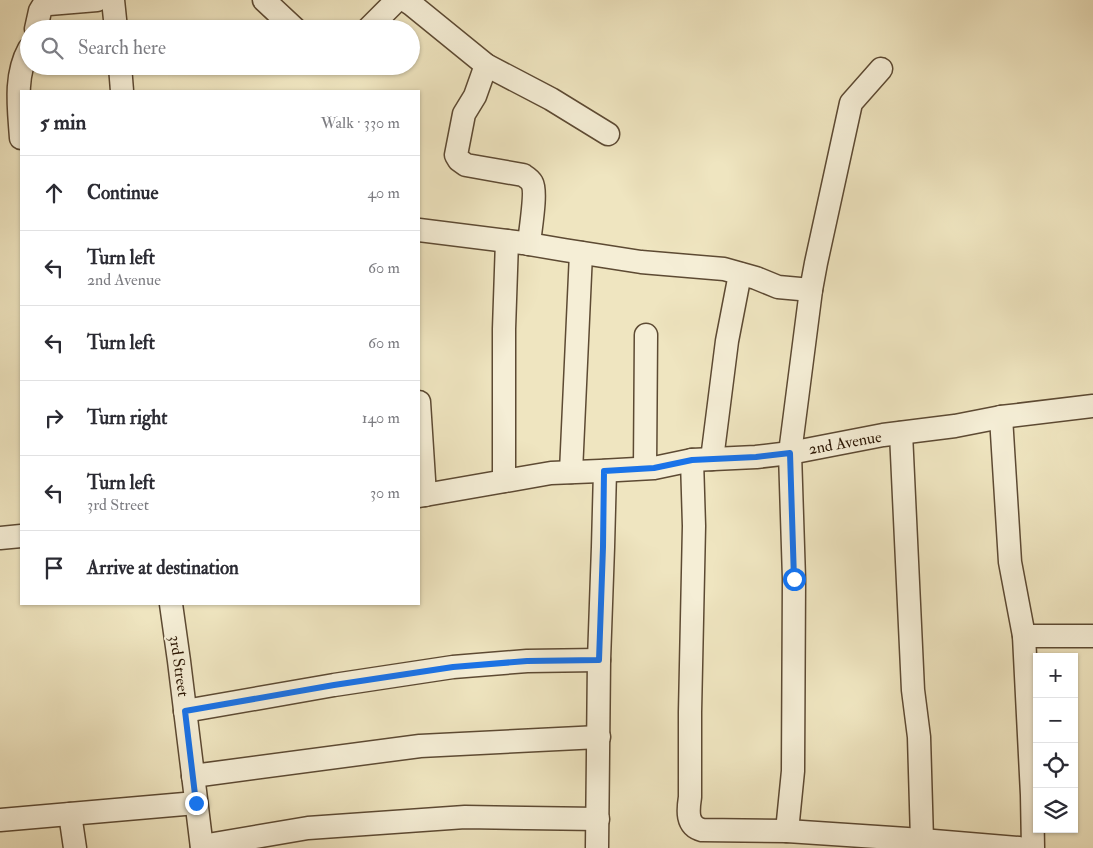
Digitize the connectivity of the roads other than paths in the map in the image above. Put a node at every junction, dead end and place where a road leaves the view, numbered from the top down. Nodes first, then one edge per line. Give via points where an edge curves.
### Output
1 (96, 0) edge
2 (113, 0) edge
3 (264, 0) edge
4 (397, 0) edge
5 (405, 0) edge
6 (38, 20) edge
7 (115, 20) edge
8 (286, 20) edge
9 (377, 20) edge
10 (486, 65) junction
11 (880, 69) dead end
12 (21, 75) edge
13 (121, 75) edge
14 (122, 90) edge
15 (20, 122) edge
16 (608, 134) dead end
17 (420, 230) edge
18 (507, 241) junction
19 (529, 244) junction
20 (581, 253) junction
21 (740, 274) junction
22 (811, 290) junction
23 (646, 335) dead end
24 (1093, 406) edge
25 (1001, 416) junction
26 (420, 433) edge
27 (901, 433) junction
28 (790, 453) junction
29 (702, 460) junction
30 (645, 468) junction
31 (604, 471) junction
32 (571, 472) junction
33 (504, 481) junction
34 (422, 496) edge
35 (20, 536) edge
36 (0, 538) edge
37 (170, 605) edge
38 (1024, 636) junction
39 (1093, 636) edge
40 (599, 660) junction
41 (185, 711) junction
42 (599, 737) junction
43 (193, 776) junction
44 (196, 803) junction
45 (70, 814) junction
46 (0, 820) edge
47 (598, 820) junction
48 (787, 831) junction
49 (922, 840) junction
50 (202, 847) edge
51 (74, 848) edge
52 (598, 848) edge
53 (1019, 848) edge
54 (1033, 848) edge

1 - 6 street via 43,6
2 - 7 street
3 - 8 street
4 - 9 street
5 - 10 street
10 - 16 street
10 - 19 street via 475,96 464,114 456,155 466,165 522,175 533,184
11 - 22 street via 852,103
12 - 15 street
13 - 14 street
17 - 18 street
18 - 19 street
18 - 33 street
19 - 20 street
20 - 21 street via 724,269
20 - 32 street
21 - 22 street via 778,287
21 - 29 street
22 - 28 street
23 - 30 street
24 - 25 street, 2nd Avenue
25 - 27 street, 2nd Avenue
25 - 38 street via 1010,562
26 - 34 street
27 - 28 street, 2nd Avenue
27 - 49 street
28 - 29 street, 2nd Avenue
28 - 48 street via 794,579 792,771
29 - 30 street, 2nd Avenue
29 - 48 street via 694,526 689,818 699,829
30 - 31 street, 2nd Avenue
31 - 32 street, 2nd Avenue
31 - 40 street
32 - 33 street, 2nd Avenue via 552,472
33 - 34 street, 2nd Avenue
35 - 36 street
37 - 41 street, 3rd Street
38 - 39 street
38 - 54 street
40 - 41 street via 453,667
40 - 42 street
41 - 43 street, 3rd Street
42 - 43 street via 420,746
42 - 47 street
43 - 44 street, 3rd Street
44 - 45 street
44 - 50 street, 3rd Street
45 - 46 street
45 - 51 street
47 - 50 street via 465,817 308,828
47 - 52 street
48 - 49 street
49 - 53 street

